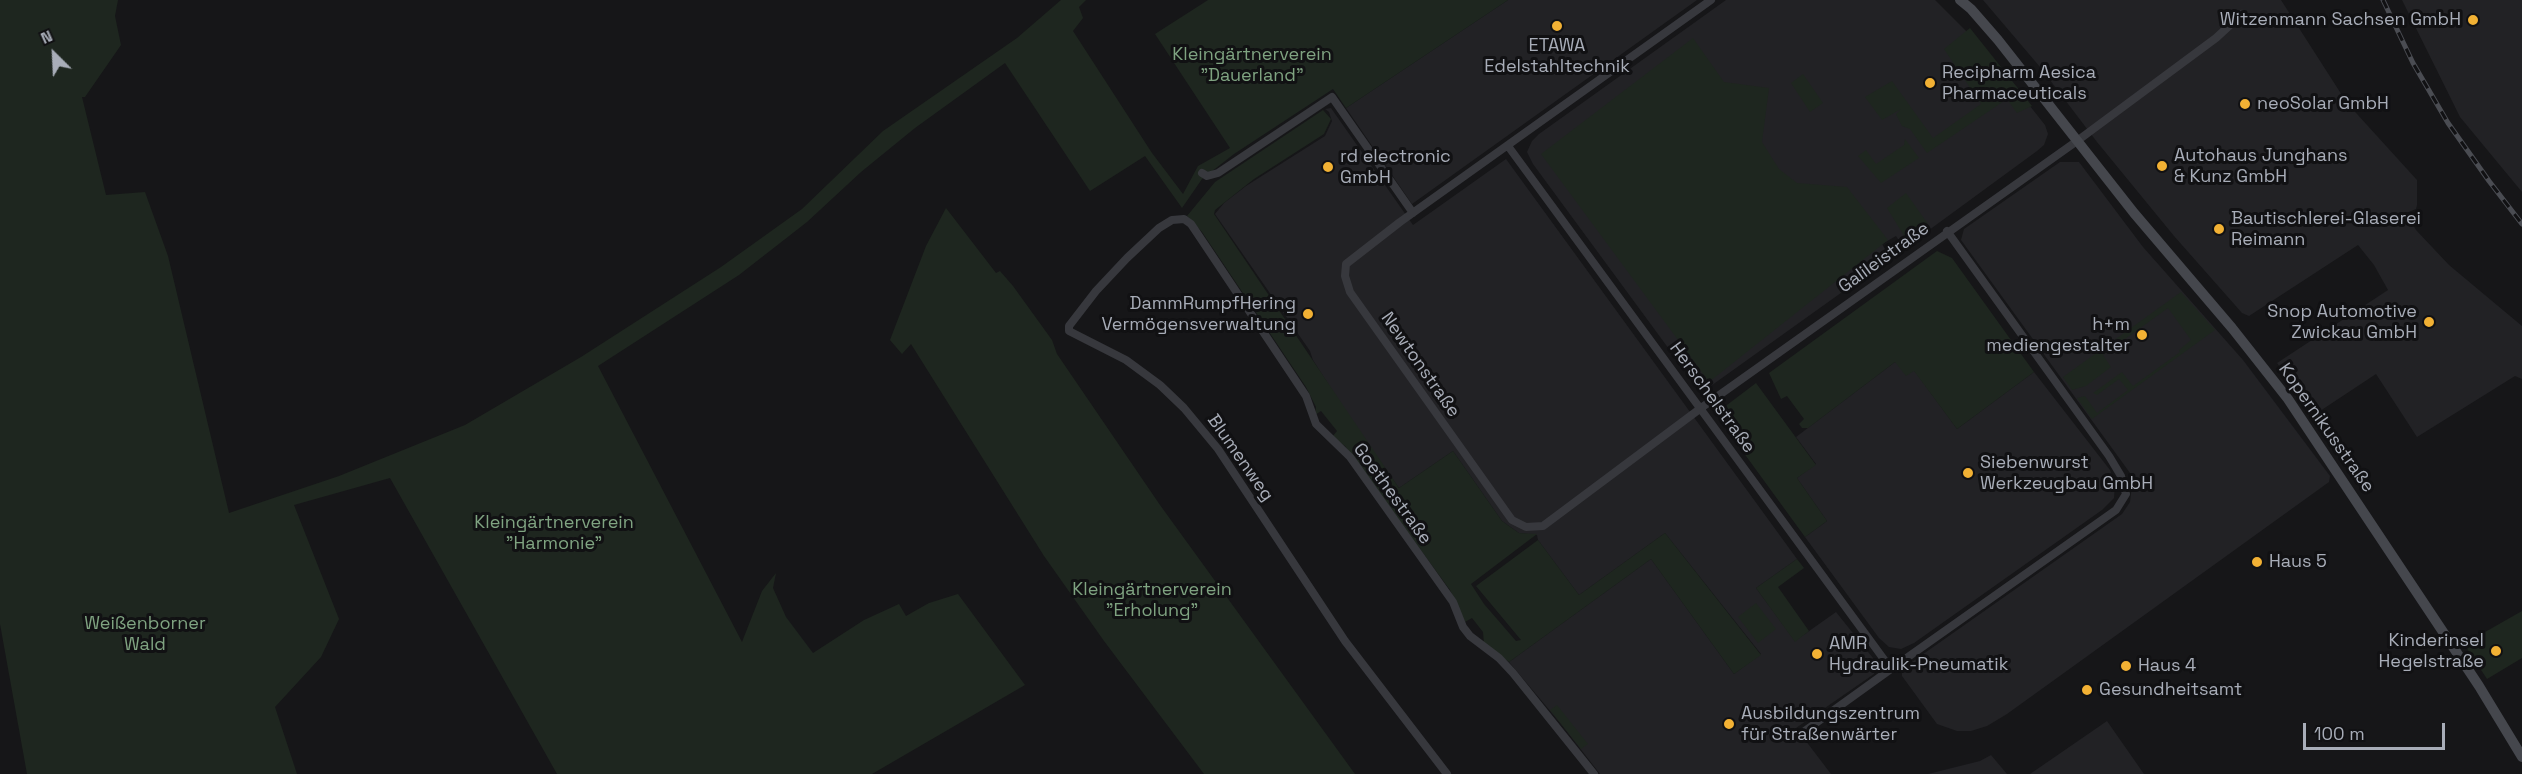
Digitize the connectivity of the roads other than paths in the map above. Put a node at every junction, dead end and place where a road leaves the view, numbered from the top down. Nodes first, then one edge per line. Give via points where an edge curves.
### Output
1 (1711, 0) edge
2 (1960, 0) edge
3 (2242, 14) dead end
4 (2078, 141) junction
5 (1508, 146) junction
6 (1202, 173) dead end
7 (1413, 213) junction
8 (1184, 219) joint
9 (1947, 231) junction
10 (1701, 408) junction
11 (1543, 526) joint
12 (1891, 669) junction
13 (1802, 733) dead end
14 (2522, 757) edge
15 (1447, 774) edge
16 (1594, 774) edge

1 - 5 street, Newtonstraße
2 - 4 street, Kopernikusstraße via 1998,40
3 - 4 street, Galileistraße via 2216,38
4 - 9 street, Galileistraße
4 - 14 street, Kopernikusstraße via 2288,399
5 - 7 street, Newtonstraße
5 - 10 street, Herschelstraße
6 - 7 street via 1218,173 1332,98
7 - 11 street, Newtonstraße via 1346,264 1350,292 1512,520 1526,527
8 - 15 street, Blumenweg via 1166,224 1142,242 1096,291 1069,331 1125,360 1184,408 1218,449 1365,668
8 - 16 street, Goethestraße via 1198,234 1306,396 1316,424 1350,457 1453,602 1463,627 1513,673
9 - 10 street, Galileistraße
9 - 12 street via 2109,456 2126,494 2116,510
10 - 11 street, Galileistraße
10 - 12 street, Herschelstraße
12 - 13 street

